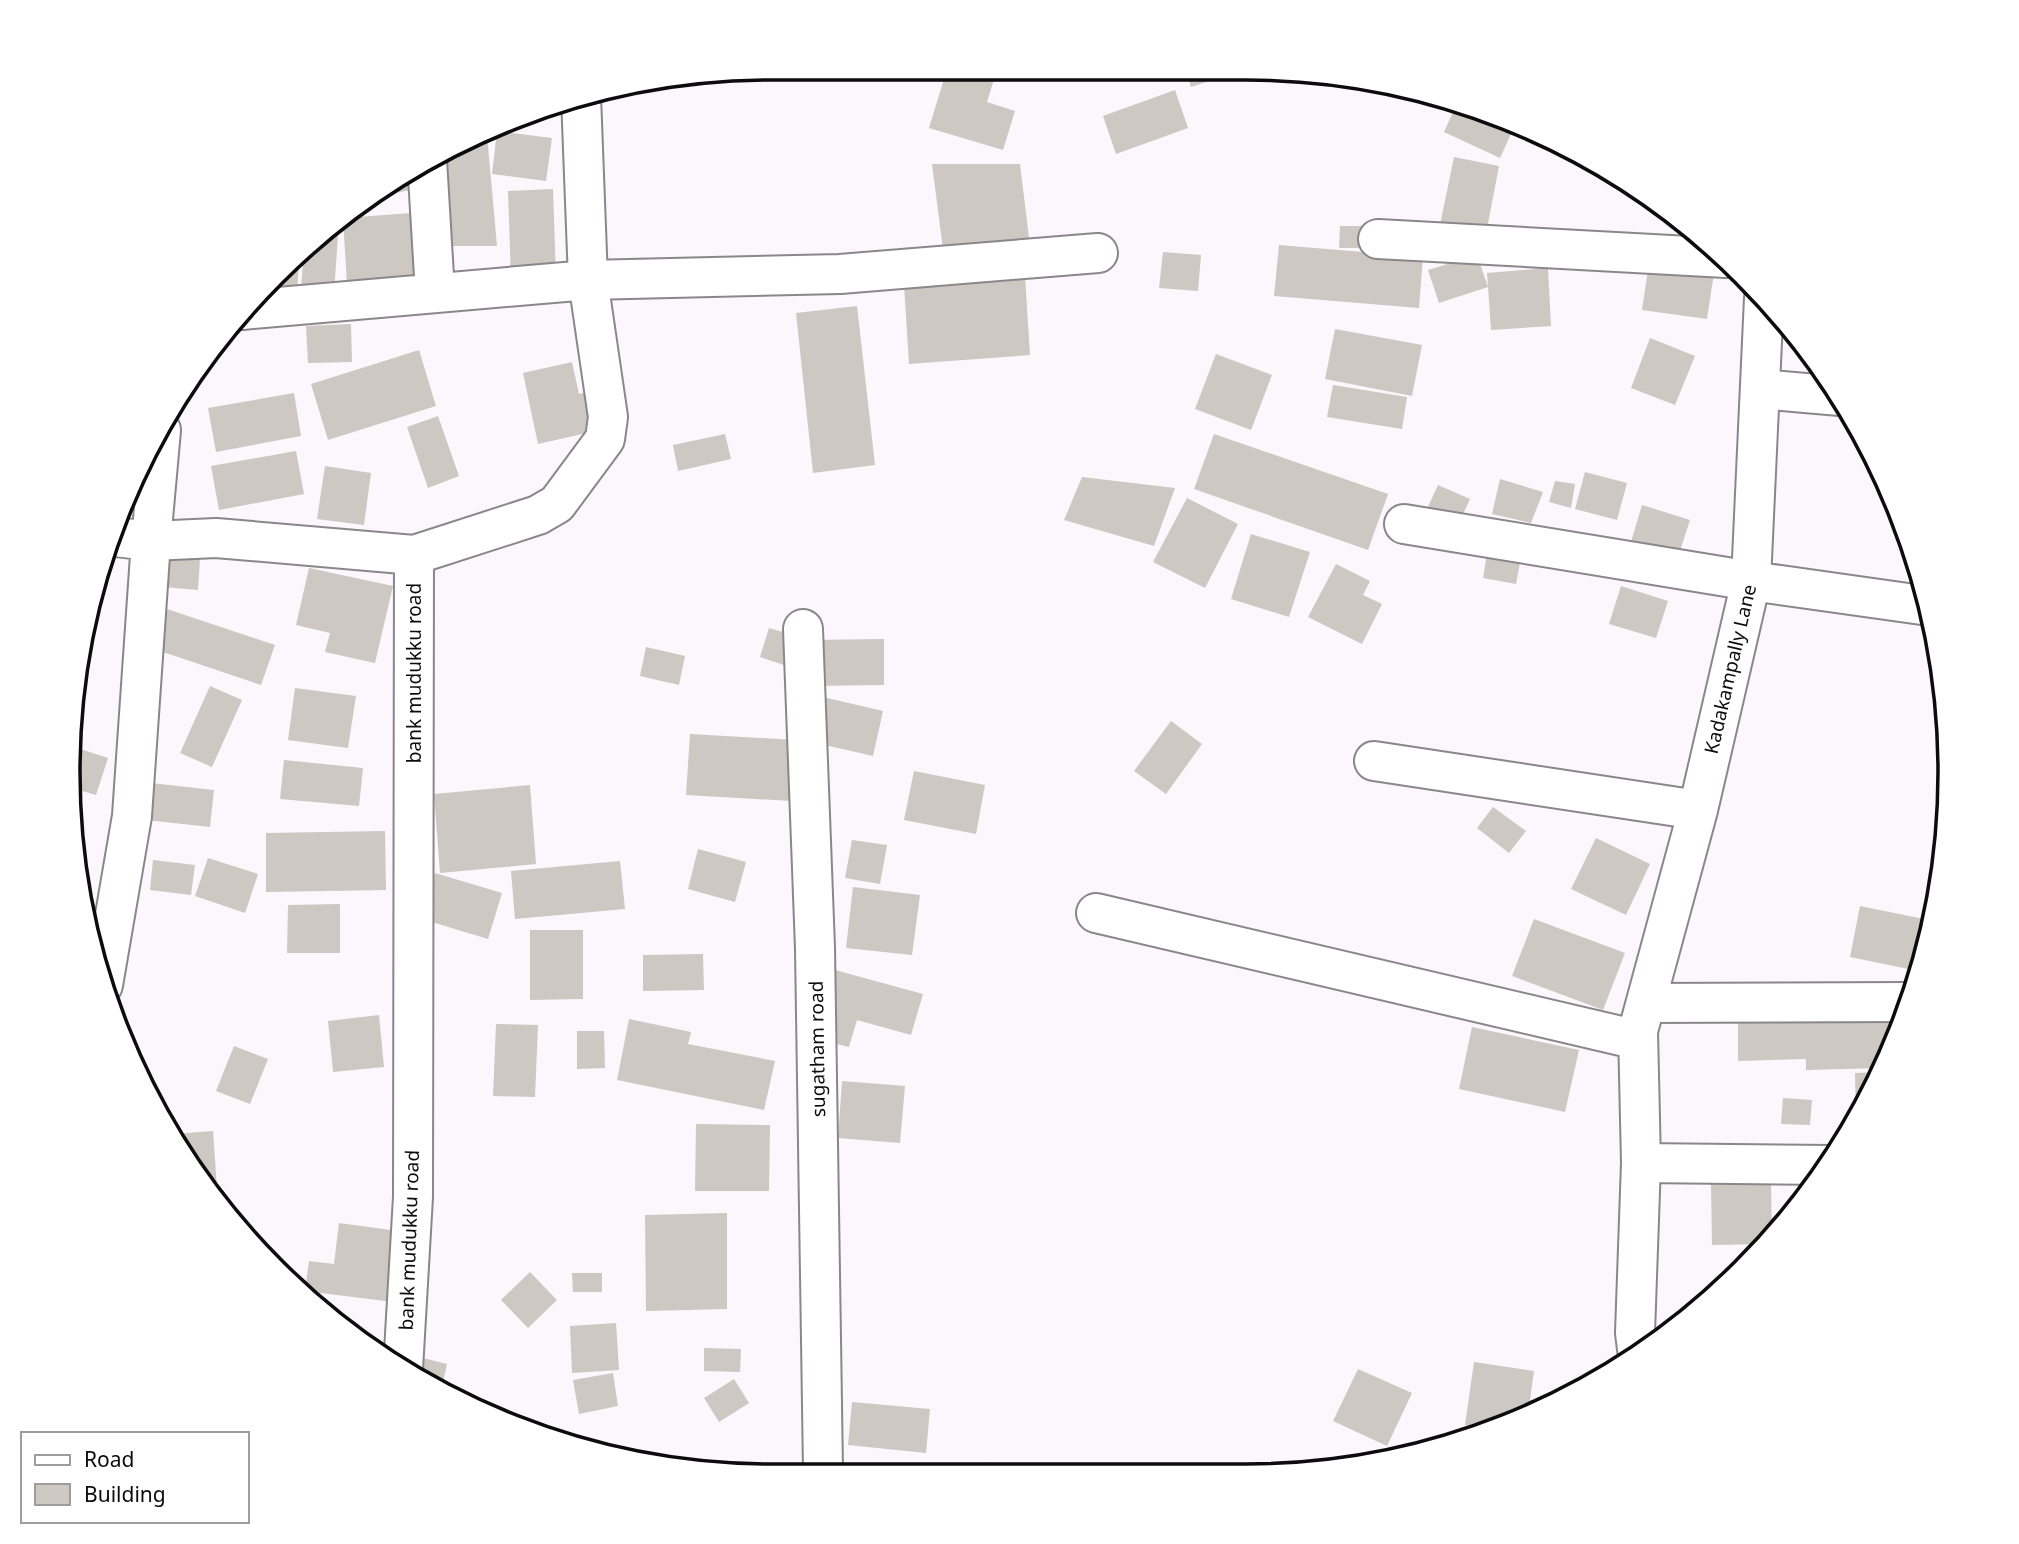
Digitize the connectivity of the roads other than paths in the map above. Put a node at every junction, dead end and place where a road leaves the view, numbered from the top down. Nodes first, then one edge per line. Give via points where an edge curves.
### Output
1 (581, 107) edge
2 (428, 172) edge
3 (1378, 239) dead end
4 (1098, 253) dead end
5 (1708, 257) edge
6 (588, 280) junction
7 (435, 293) junction
8 (259, 308) edge
9 (1763, 312) edge
10 (1760, 389) junction
11 (1826, 395) edge
12 (153, 464) edge
13 (1404, 524) dead end
14 (133, 539) edge
15 (414, 555) junction
16 (1751, 582) junction
17 (1918, 605) edge
18 (803, 629) dead end
19 (1374, 761) dead end
20 (1698, 810) junction
21 (1096, 913) dead end
22 (107, 961) edge
23 (1899, 1003) edge
24 (1641, 1024) junction
25 (1641, 1163) junction
26 (1816, 1165) edge
27 (1636, 1343) edge
28 (404, 1357) edge
29 (823, 1464) edge

1 - 6 street, bank mudukku road
2 - 7 street
3 - 5 street
4 - 6 street via 840,274
6 - 7 street
6 - 15 street, bank mudukku road via 608,418 605,439 557,504 538,515
7 - 8 street
9 - 10 street, Kadakampally Lane
10 - 11 street
10 - 16 street, Kadakampally Lane
12 - 14 street
13 - 16 street
14 - 15 street via 216,538
14 - 22 street via 132,816
15 - 28 street, bank mudukku road via 413,1197
16 - 17 street
16 - 20 street, Kadakampally Lane
18 - 29 street, sugatham road via 815,948
19 - 20 street
20 - 24 street, Kadakampally Lane
21 - 24 street
23 - 24 street
24 - 25 street, Kadakampally Lane
25 - 26 street
25 - 27 street, Kadakampally Lane

